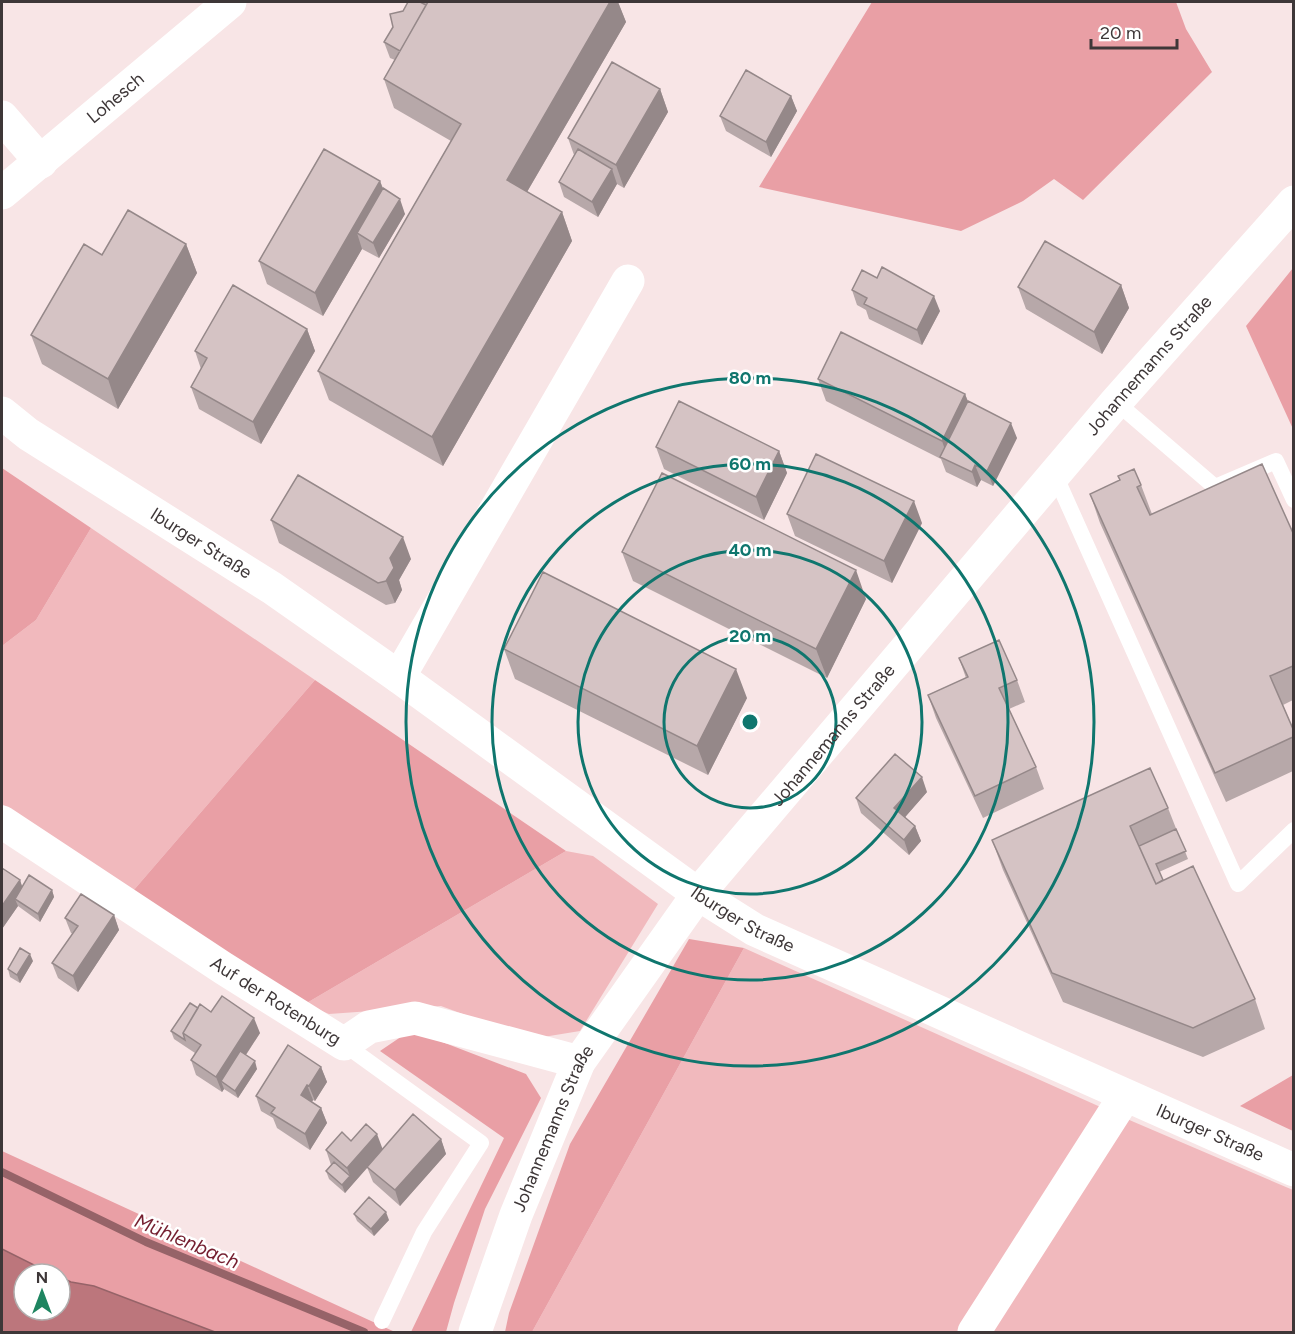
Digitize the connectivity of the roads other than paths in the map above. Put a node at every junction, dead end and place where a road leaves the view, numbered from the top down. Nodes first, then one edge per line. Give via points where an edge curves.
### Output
1 (230, 2) edge
2 (2, 117) edge
3 (41, 162) junction
4 (2, 193) edge
5 (1293, 202) edge
6 (628, 281) dead end
7 (1116, 402) junction
8 (2, 413) edge
9 (1055, 475) junction
10 (1293, 500) edge
11 (399, 677) junction
12 (2, 822) edge
13 (1293, 830) edge
14 (698, 894) junction
15 (344, 1044) junction
16 (579, 1062) junction
17 (1125, 1096) junction
18 (1293, 1170) edge
19 (382, 1321) dead end
20 (476, 1332) edge
21 (974, 1332) edge

1 - 3 street, Lohesch
2 - 3 street
3 - 4 street, Lohesch
5 - 7 street, Johannemanns Straße
6 - 11 street
7 - 9 street, Johannemanns Straße
7 - 10 lane via 1215,487 1276,461
8 - 11 street, Iburger Straße via 28,434 272,588
9 - 13 lane via 1238,884
9 - 14 street, Johannemanns Straße
11 - 14 street, Iburger Straße
12 - 15 street, Auf der Rotenburg
14 - 16 street, Johannemanns Straße
14 - 17 street, Iburger Straße via 755,930
15 - 16 street, Auf der Rotenburg via 369,1027 416,1018
15 - 19 lane via 481,1143 424,1232
16 - 20 street, Johannemanns Straße via 516,1215
17 - 18 street, Iburger Straße
17 - 21 street

